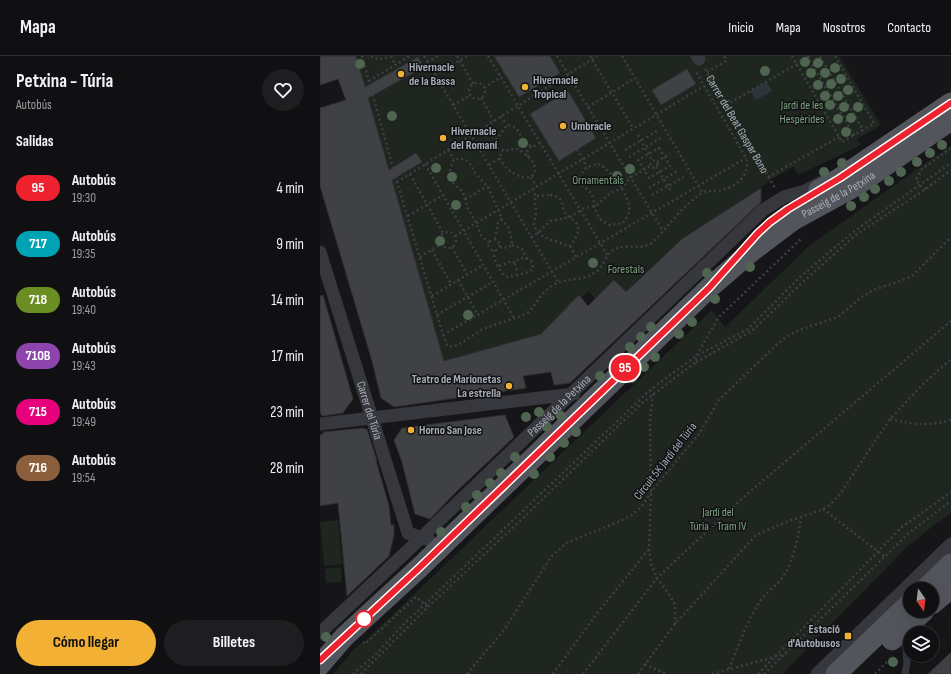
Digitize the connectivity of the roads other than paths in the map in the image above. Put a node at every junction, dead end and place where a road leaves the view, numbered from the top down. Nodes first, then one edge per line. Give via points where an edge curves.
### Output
1 (951, 103) edge
2 (951, 120) edge
3 (889, 144) junction
4 (320, 252) edge
5 (322, 269) edge
6 (709, 288) junction
7 (572, 394) junction
8 (596, 396) junction
9 (373, 417) junction
10 (320, 424) edge
11 (421, 538) junction
12 (444, 544) junction
13 (951, 544) edge
14 (951, 564) edge
15 (932, 582) edge
16 (951, 588) edge
17 (939, 598) edge
18 (903, 610) edge
19 (916, 618) edge
20 (907, 626) edge
21 (903, 630) edge
22 (320, 633) edge
23 (352, 639) junction
24 (320, 660) edge
25 (907, 662) edge
26 (320, 665) edge
27 (816, 674) edge
28 (836, 674) edge
29 (857, 674) edge
30 (905, 674) edge

1 - 3 main road, Passeig de la Petxina
2 - 6 main road, Passeig de la Petxina via 859,184 793,220
3 - 6 main road, Passeig de la Petxina via 770,222
3 - 7 street, Passeig de la Petxina via 818,185 784,198 763,210
4 - 5 street, Carrer del Túria
5 - 9 street, Carrer del Túria
6 - 8 main road, Passeig de la Petxina
7 - 8 street
7 - 9 street
7 - 11 street, Passeig de la Petxina
8 - 12 main road, Passeig de la Petxina
9 - 10 street
9 - 11 street, Carrer del Túria via 408,533
11 - 12 street, Carrer del Túria
11 - 22 street, Passeig de la Petxina
12 - 23 main road, Passeig de la Petxina
13 - 27 street
14 - 15 main road
16 - 17 main road
18 - 28 main road
19 - 20 main road
21 - 29 main road
23 - 24 street, Passeig de la Petxina
23 - 26 main road, Passeig de la Petxina
25 - 30 lane

